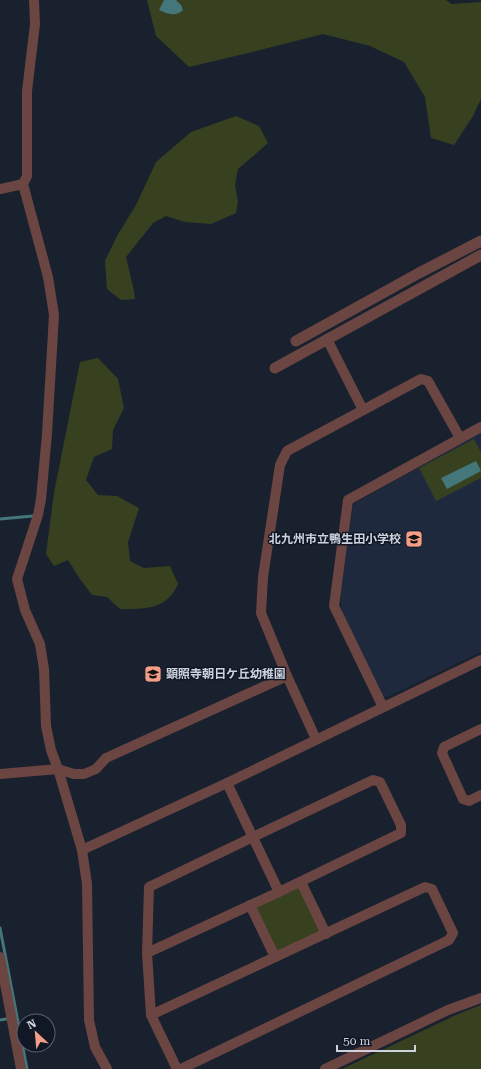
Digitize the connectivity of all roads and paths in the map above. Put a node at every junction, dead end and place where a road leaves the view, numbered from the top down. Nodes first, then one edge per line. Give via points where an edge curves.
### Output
1 (34, 0) edge
2 (23, 184) junction
3 (0, 189) edge
4 (481, 241) edge
5 (481, 255) edge
6 (327, 338) junction
7 (296, 341) dead end
8 (275, 368) dead end
9 (363, 410) junction
10 (481, 427) edge
11 (460, 438) junction
12 (481, 660) edge
13 (287, 676) junction
14 (383, 707) junction
15 (481, 729) edge
16 (316, 739) junction
17 (58, 769) junction
18 (0, 774) edge
19 (227, 783) junction
20 (481, 795) edge
21 (253, 836) junction
22 (82, 850) junction
23 (301, 882) junction
24 (279, 892) junction
25 (250, 905) junction
26 (326, 934) junction
27 (147, 953) junction
28 (275, 957) junction
29 (0, 958) edge
30 (481, 998) edge
31 (152, 1015) junction
32 (21, 1069) edge
33 (107, 1069) edge
34 (177, 1069) edge
35 (181, 1069) edge
36 (325, 1069) edge

1 - 2 street via 35,24 27,91 27,176
2 - 3 street
2 - 17 street via 48,277 54,315 41,499 17,580 24,610 40,644 44,669 46,726
4 - 7 street
5 - 6 street
6 - 8 street
6 - 9 street
9 - 11 street via 421,379 428,381
9 - 13 street via 287,451 280,465 263,577 261,613
10 - 11 street
11 - 14 street via 348,500 334,606
12 - 14 street
13 - 16 street
13 - 17 street via 106,758 96,769 84,774
14 - 16 street
15 - 20 street via 444,747 442,753 463,799 469,801
16 - 19 street
17 - 18 street
17 - 22 street
19 - 21 street
19 - 22 street
21 - 23 street via 373,780 380,782 401,825 401,833
21 - 24 street
21 - 27 street via 149,887
22 - 33 street via 87,884 89,1020 96,1047
23 - 24 street
23 - 26 street
24 - 25 street
25 - 27 street
25 - 28 street
26 - 28 street
26 - 35 street via 425,887 432,889 453,933 449,940
27 - 31 street
28 - 31 street
29 - 32 street
30 - 36 street via 448,1010
31 - 34 street

